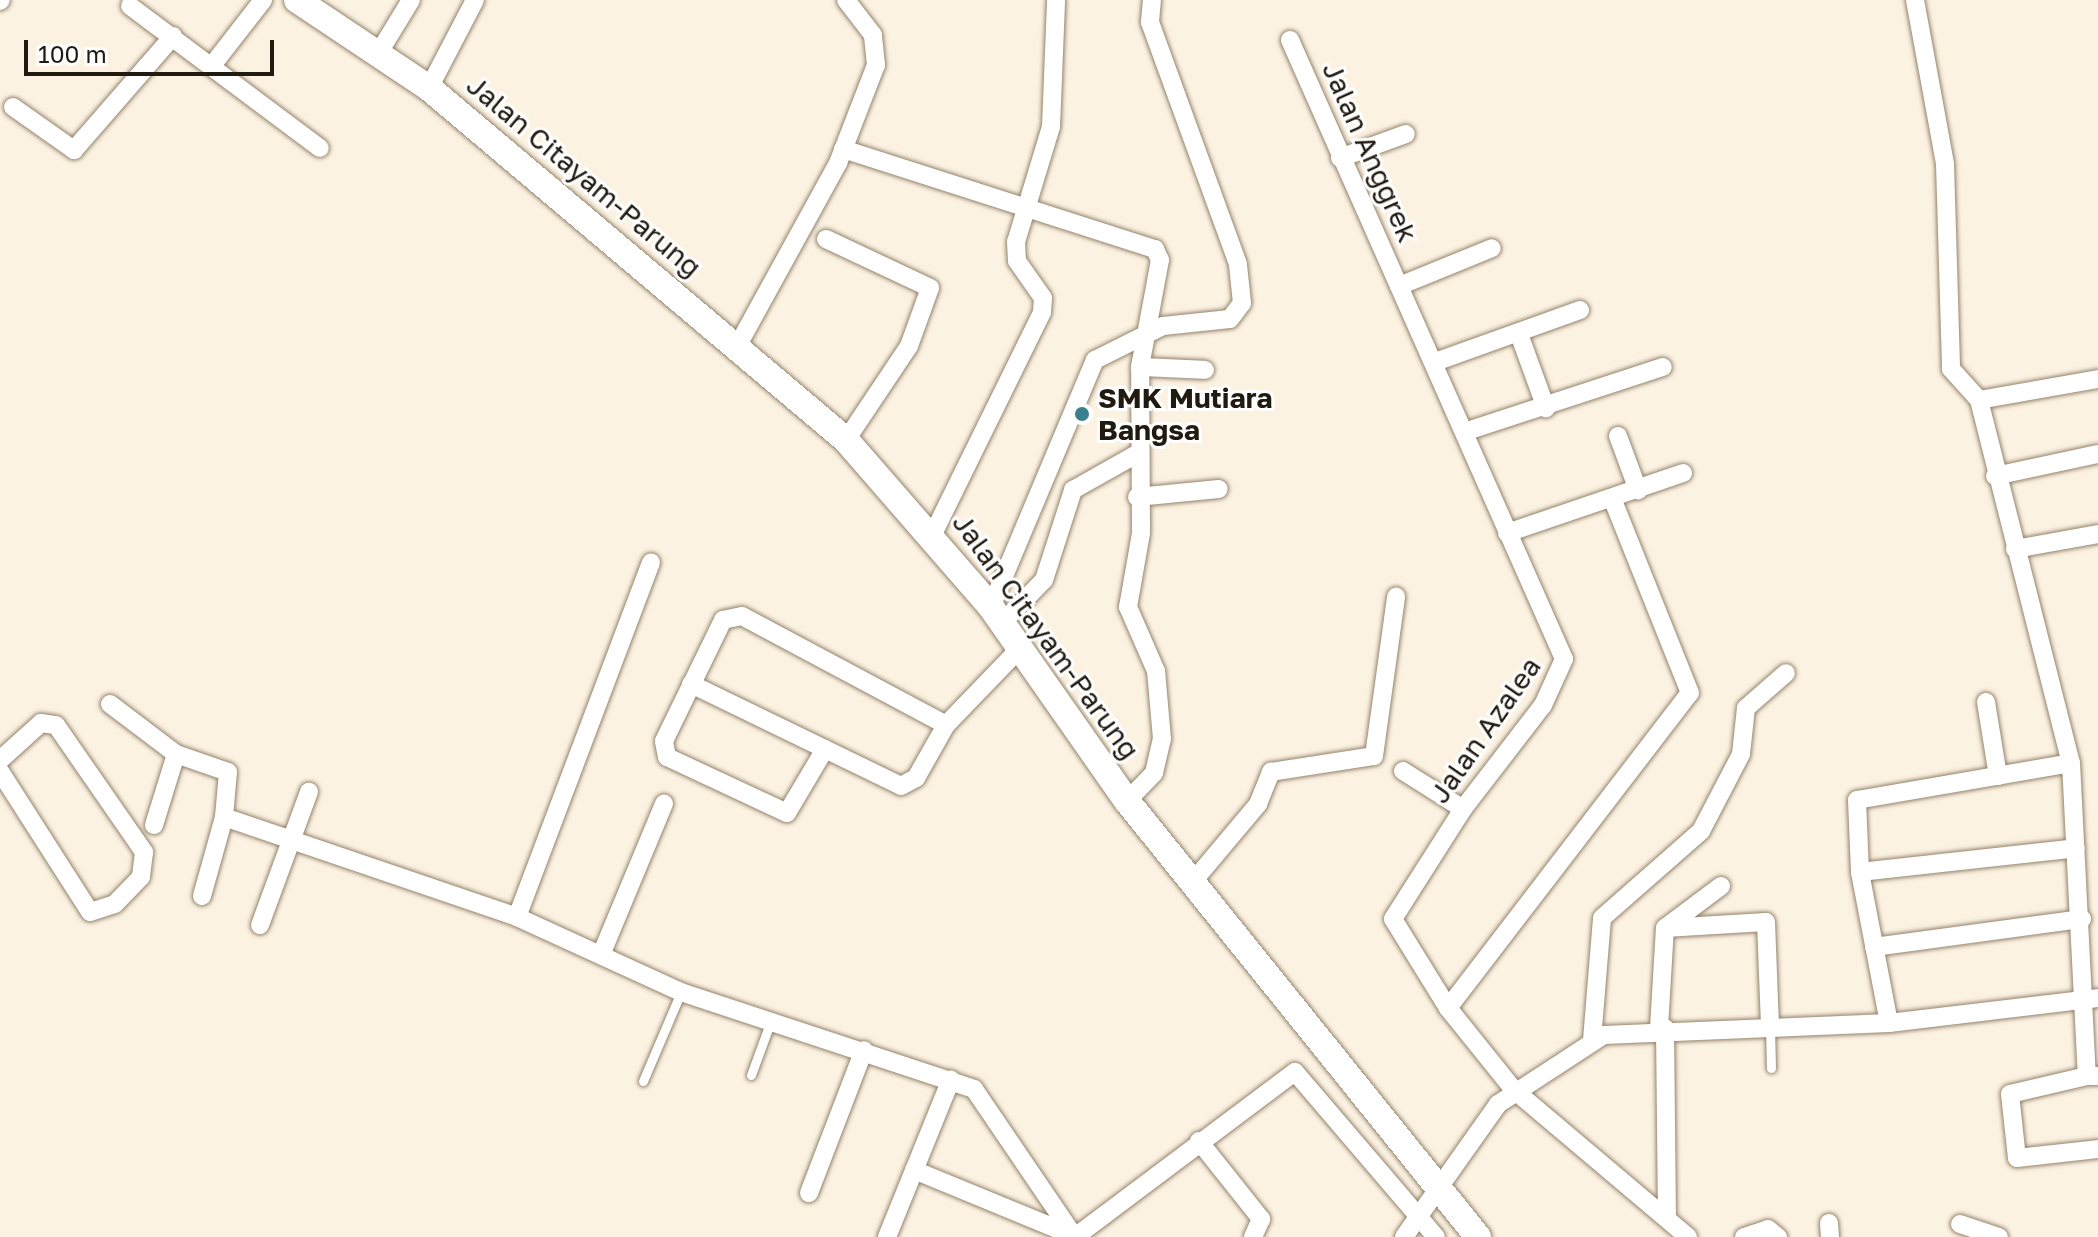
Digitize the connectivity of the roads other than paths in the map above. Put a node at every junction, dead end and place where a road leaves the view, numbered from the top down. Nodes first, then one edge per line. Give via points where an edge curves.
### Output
1 (263, 0) edge
2 (297, 0) edge
3 (411, 0) edge
4 (475, 0) edge
5 (846, 0) edge
6 (1056, 0) edge
7 (1152, 0) edge
8 (1915, 0) edge
9 (130, 6) dead end
10 (173, 36) junction
11 (1290, 40) dead end
12 (378, 54) junction
13 (214, 63) junction
14 (429, 88) junction
15 (13, 107) dead end
16 (1406, 134) dead end
17 (320, 148) dead end
18 (843, 149) junction
19 (1340, 158) junction
20 (1026, 205) junction
21 (826, 239) dead end
22 (1492, 248) dead end
23 (1399, 286) junction
24 (1580, 310) dead end
25 (1150, 332) junction
26 (1519, 334) junction
27 (738, 345) junction
28 (1435, 362) junction
29 (1140, 367) junction
30 (1663, 367) dead end
31 (1205, 370) dead end
32 (2098, 379) edge
33 (1979, 400) junction
34 (1546, 408) junction
35 (1464, 432) junction
36 (1618, 436) dead end
37 (846, 440) junction
38 (1137, 454) junction
39 (2098, 454) edge
40 (1683, 473) dead end
41 (1995, 476) junction
42 (1219, 489) dead end
43 (1638, 490) junction
44 (1137, 497) junction
45 (1613, 500) junction
46 (1507, 533) junction
47 (933, 534) junction
48 (2098, 534) edge
49 (2015, 549) junction
50 (651, 562) dead end
51 (1396, 597) dead end
52 (996, 615) junction
53 (1020, 648) junction
54 (1786, 673) dead end
55 (691, 684) junction
56 (1986, 702) dead end
57 (110, 704) dead end
58 (946, 725) junction
59 (825, 749) junction
60 (176, 754) junction
61 (0, 760) edge
62 (2071, 763) junction
63 (0, 771) edge
64 (1403, 771) dead end
65 (1998, 776) junction
66 (309, 792) dead end
67 (1127, 801) junction
68 (664, 804) dead end
69 (1463, 809) junction
70 (224, 817) junction
71 (154, 825) dead end
72 (291, 841) junction
73 (2076, 848) junction
74 (1860, 872) junction
75 (1196, 878) junction
76 (1721, 886) dead end
77 (202, 896) dead end
78 (517, 917) junction
79 (2082, 919) junction
80 (260, 925) dead end
81 (1665, 928) junction
82 (1874, 947) junction
83 (601, 955) junction
84 (681, 992) junction
85 (2090, 999) edge
86 (1448, 1008) junction
87 (770, 1023) junction
88 (1889, 1023) junction
89 (1770, 1027) junction
90 (1662, 1028) junction
91 (1592, 1040) junction
92 (864, 1050) junction
93 (1771, 1068) dead end
94 (751, 1075) dead end
95 (2093, 1076) edge
96 (951, 1079) junction
97 (643, 1081) dead end
98 (1514, 1090) junction
99 (1199, 1141) junction
100 (2098, 1149) edge
101 (914, 1170) junction
102 (809, 1193) dead end
103 (1439, 1196) junction
104 (1667, 1214) junction
105 (1415, 1220) junction
106 (1960, 1224) dead end
107 (887, 1237) edge
108 (1074, 1237) edge
109 (1253, 1237) edge
110 (1404, 1237) edge
111 (1436, 1237) edge
112 (1478, 1237) edge
113 (1688, 1237) edge
114 (1744, 1237) edge
115 (1778, 1237) edge
116 (1999, 1237) edge

1 - 13 street
2 - 12 main road, Jalan Citayam-Parung
3 - 12 street
4 - 14 street
5 - 18 street via 873,35 877,54
6 - 20 street via 1051,127
7 - 25 street via 1150,22 1193,131 1243,296 1230,319
8 - 33 street via 1945,164 1951,369
9 - 10 street
10 - 13 street
10 - 15 street via 74,150
11 - 19 street, Jalan Anggrek
12 - 14 main road, Jalan Citayam-Parung
13 - 17 street
14 - 27 main road, Jalan Citayam-Parung
16 - 19 street
18 - 20 street
18 - 27 street
19 - 23 street, Jalan Anggrek
20 - 25 street via 1155,249
20 - 47 street via 1017,261 1043,298 1042,312
21 - 37 street via 930,288 909,346
22 - 23 street
23 - 28 street, Jalan Azalea
24 - 26 street
25 - 29 street
25 - 52 street via 1095,360
26 - 28 street
26 - 34 street
27 - 37 main road, Jalan Citayam-Parung
28 - 35 street, Jalan Azalea
29 - 31 street
29 - 38 street
30 - 34 street
32 - 33 street
33 - 41 street
34 - 35 street
35 - 46 street, Jalan Azalea
36 - 43 street
37 - 47 main road, Jalan Citayam-Parung
38 - 44 street
38 - 52 street via 1073,490 1044,580
39 - 41 street
40 - 43 street
41 - 49 street
42 - 44 street
43 - 45 street
44 - 67 street via 1138,569 1128,607 1156,671 1162,739 1154,773
45 - 46 street
45 - 86 street via 1690,693
46 - 69 street, Jalan Azalea via 1565,667
47 - 52 main road, Jalan Citayam-Parung
48 - 49 street
49 - 62 street
50 - 78 street
51 - 75 street via 1374,756 1275,769 1258,804
52 - 53 main road, Jalan Citayam-Parung
53 - 58 street
53 - 67 main road, Jalan Citayam-Parung
54 - 91 street via 1746,708 1739,760 1701,831 1602,918
55 - 58 street via 717,626 742,616
55 - 59 street
55 - 59 street via 664,741 672,761 787,813
56 - 65 street
57 - 60 street
58 - 59 street via 907,785
60 - 70 street via 228,772
60 - 71 street
61 - 63 street via 41,723 56,725 144,852 144,871 115,904 94,914 85,904
62 - 65 street
62 - 73 street
64 - 69 street
65 - 74 street via 1859,798
66 - 72 street
67 - 75 main road, Jalan Citayam-Parung
68 - 83 street
69 - 86 street, Jalan Azalea via 1392,915
70 - 72 street
70 - 77 street
72 - 78 street
72 - 80 street
73 - 74 street
73 - 79 street
74 - 82 street
75 - 103 main road, Jalan Citayam-Parung
76 - 81 street
78 - 83 street
79 - 82 street
79 - 85 street
81 - 89 street via 1766,922
81 - 90 street
82 - 88 street
83 - 84 street
84 - 87 street
84 - 97 lane
85 - 88 street
85 - 95 street
86 - 98 street, Jalan Azalea
87 - 92 street
87 - 94 lane
88 - 89 street
89 - 90 street
89 - 93 lane
90 - 91 street
90 - 104 street
91 - 98 street
92 - 96 street
92 - 102 street
95 - 100 street via 2011,1092 2017,1158
96 - 101 street
96 - 108 street via 988,1100
98 - 103 street via 1472,1135
98 - 104 street, Jalan Azalea
99 - 105 street via 1297,1072
99 - 108 street
99 - 109 street via 1261,1219
101 - 107 street
101 - 108 street
103 - 105 street
103 - 112 main road, Jalan Citayam-Parung
104 - 113 street, Jalan Azalea
105 - 110 street
105 - 111 street
106 - 116 street
114 - 115 street via 1768,1229

